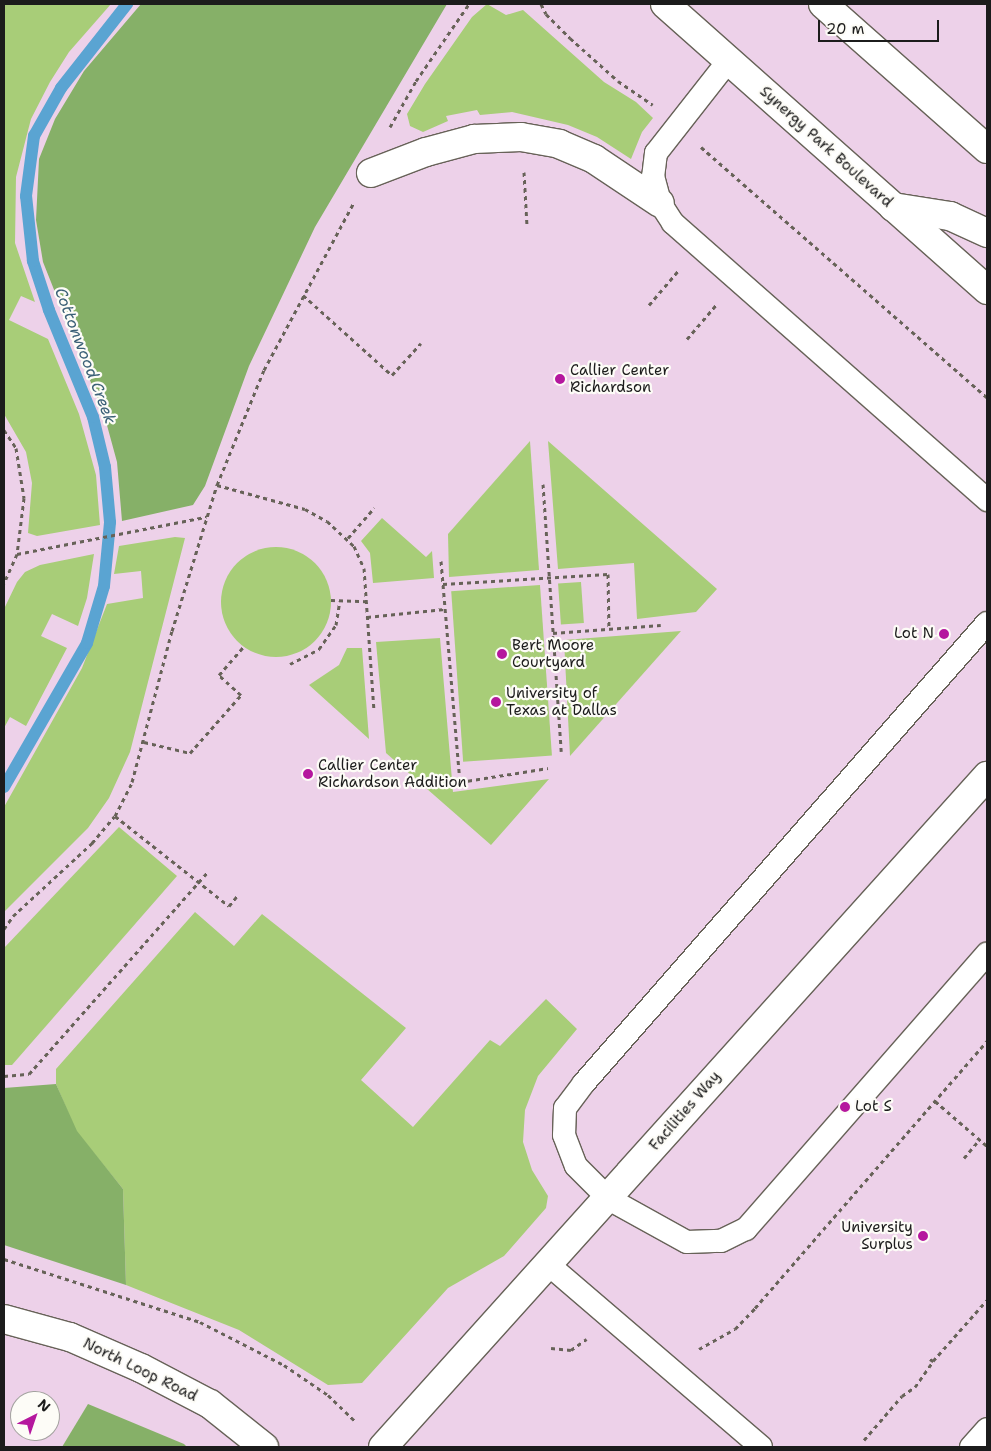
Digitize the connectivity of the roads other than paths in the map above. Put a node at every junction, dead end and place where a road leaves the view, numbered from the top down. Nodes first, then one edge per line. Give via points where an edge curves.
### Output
1 (666, 4) edge
2 (822, 4) edge
3 (729, 60) junction
4 (987, 149) edge
5 (371, 173) road end
6 (660, 203) junction
7 (893, 207) junction
8 (987, 233) edge
9 (987, 290) edge
10 (987, 500) edge
11 (987, 623) edge
12 (987, 776) edge
13 (987, 954) edge
14 (608, 1199) junction
15 (549, 1265) junction
16 (4, 1319) edge
17 (987, 1429) edge
18 (754, 1444) edge
19 (264, 1447) edge
20 (383, 1447) edge
21 (971, 1447) edge

1 - 3 street, Synergy Park Boulevard
2 - 4 street
3 - 6 lane via 656,153 653,176
3 - 7 street, Synergy Park Boulevard
5 - 6 street via 426,152 474,140 521,137 560,144 594,159
6 - 10 lane via 673,223
7 - 8 street via 950,216
7 - 9 street, Synergy Park Boulevard
11 - 14 lane via 610,1053 566,1108 564,1135 576,1166
12 - 14 street, Facilities Way
13 - 14 lane via 746,1229 721,1241 687,1242
14 - 15 street, Facilities Way
15 - 18 lane
15 - 20 street, Facilities Way
16 - 19 street, North Loop Road via 70,1337 141,1368 210,1404
17 - 21 lane

